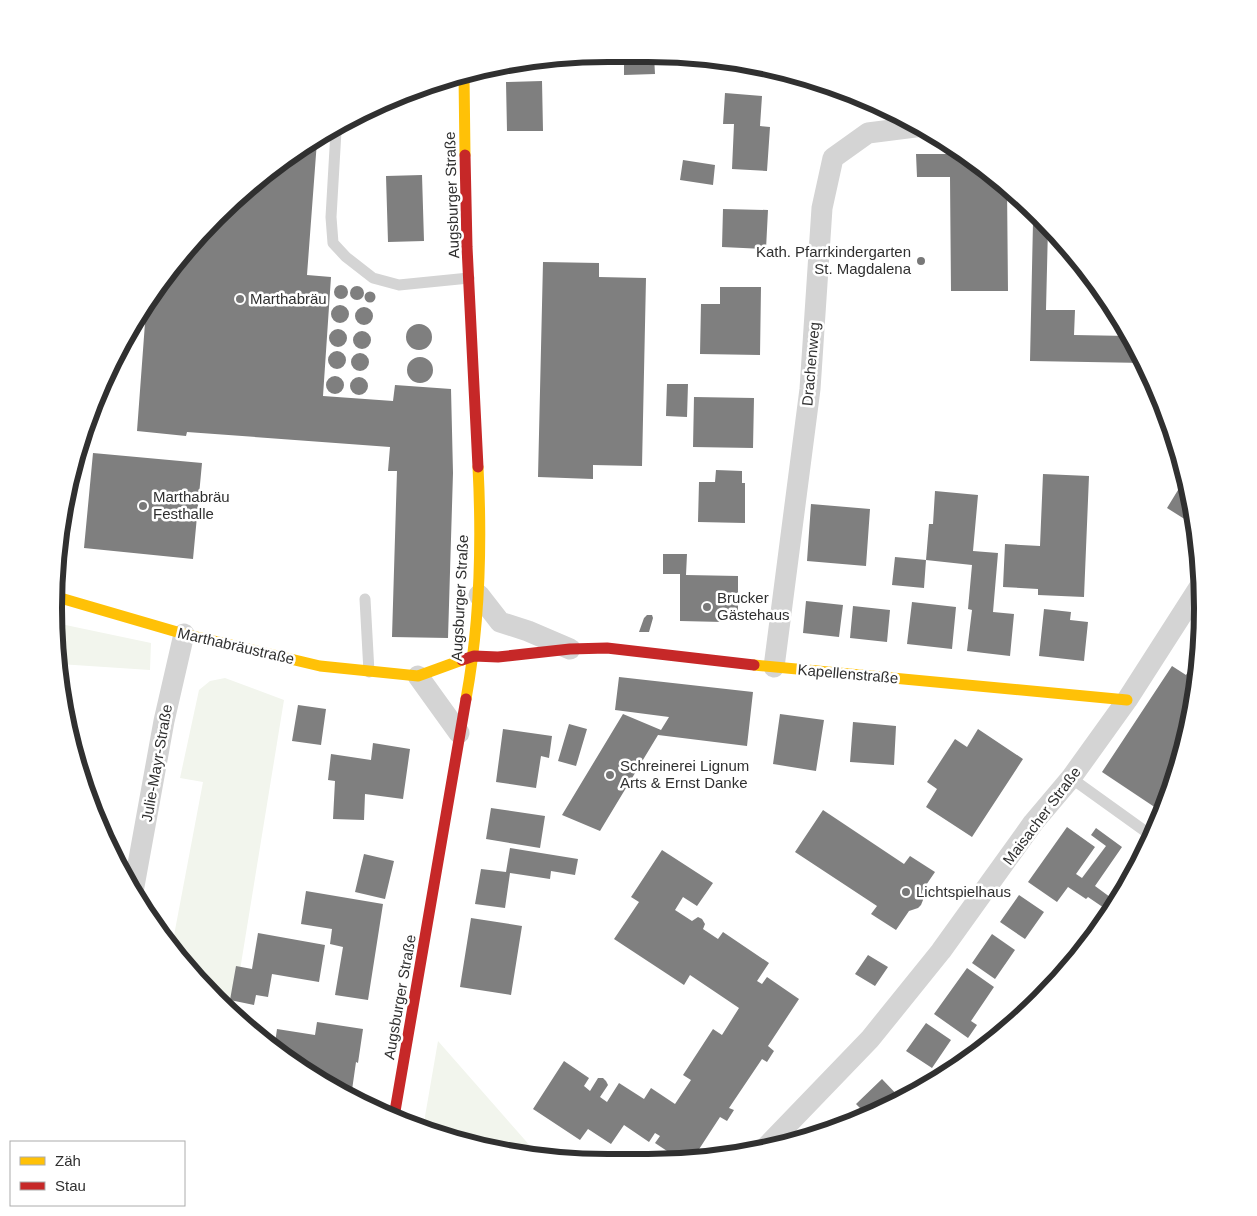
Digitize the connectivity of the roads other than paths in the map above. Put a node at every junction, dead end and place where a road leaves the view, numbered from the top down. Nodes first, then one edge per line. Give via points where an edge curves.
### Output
1 (464, 82) edge
2 (907, 128) edge
3 (336, 136) edge
4 (469, 278) junction
5 (479, 595) junction
6 (63, 599) edge
7 (365, 599) dead end
8 (1194, 599) edge
9 (184, 634) junction
10 (570, 649) junction
11 (474, 656) junction
12 (774, 667) junction
13 (369, 672) junction
14 (418, 676) junction
15 (1127, 700) junction
16 (459, 734) junction
17 (1071, 778) junction
18 (1146, 832) edge
19 (135, 880) edge
20 (395, 1110) edge
21 (774, 1139) edge

1 - 4 street, Augsburger Straße
2 - 12 street, Drachenweg via 868,133 833,158 822,208 810,389
3 - 4 lane via 331,217 333,242 346,257 373,278 399,285
4 - 5 street, Augsburger Straße via 480,498
5 - 10 street, Kapellenstraße via 500,622 528,630
5 - 11 street, Augsburger Straße
6 - 9 street, Marthabräustraße
7 - 13 lane
8 - 15 street, Maisacher Straße
9 - 13 street, Marthabräustraße via 320,666
9 - 19 street, Julie-Mayr-Straße via 164,721
10 - 11 street, Kapellenstraße via 498,657
10 - 12 street, Kapellenstraße via 621,649
11 - 14 street, Marthabräustraße
11 - 16 street, Augsburger Straße
12 - 15 street, Kapellenstraße
13 - 14 street, Marthabräustraße
14 - 16 street
15 - 17 street, Maisacher Straße
16 - 20 street, Augsburger Straße
17 - 18 lane
17 - 21 street, Maisacher Straße via 1034,823 942,951 870,1039

